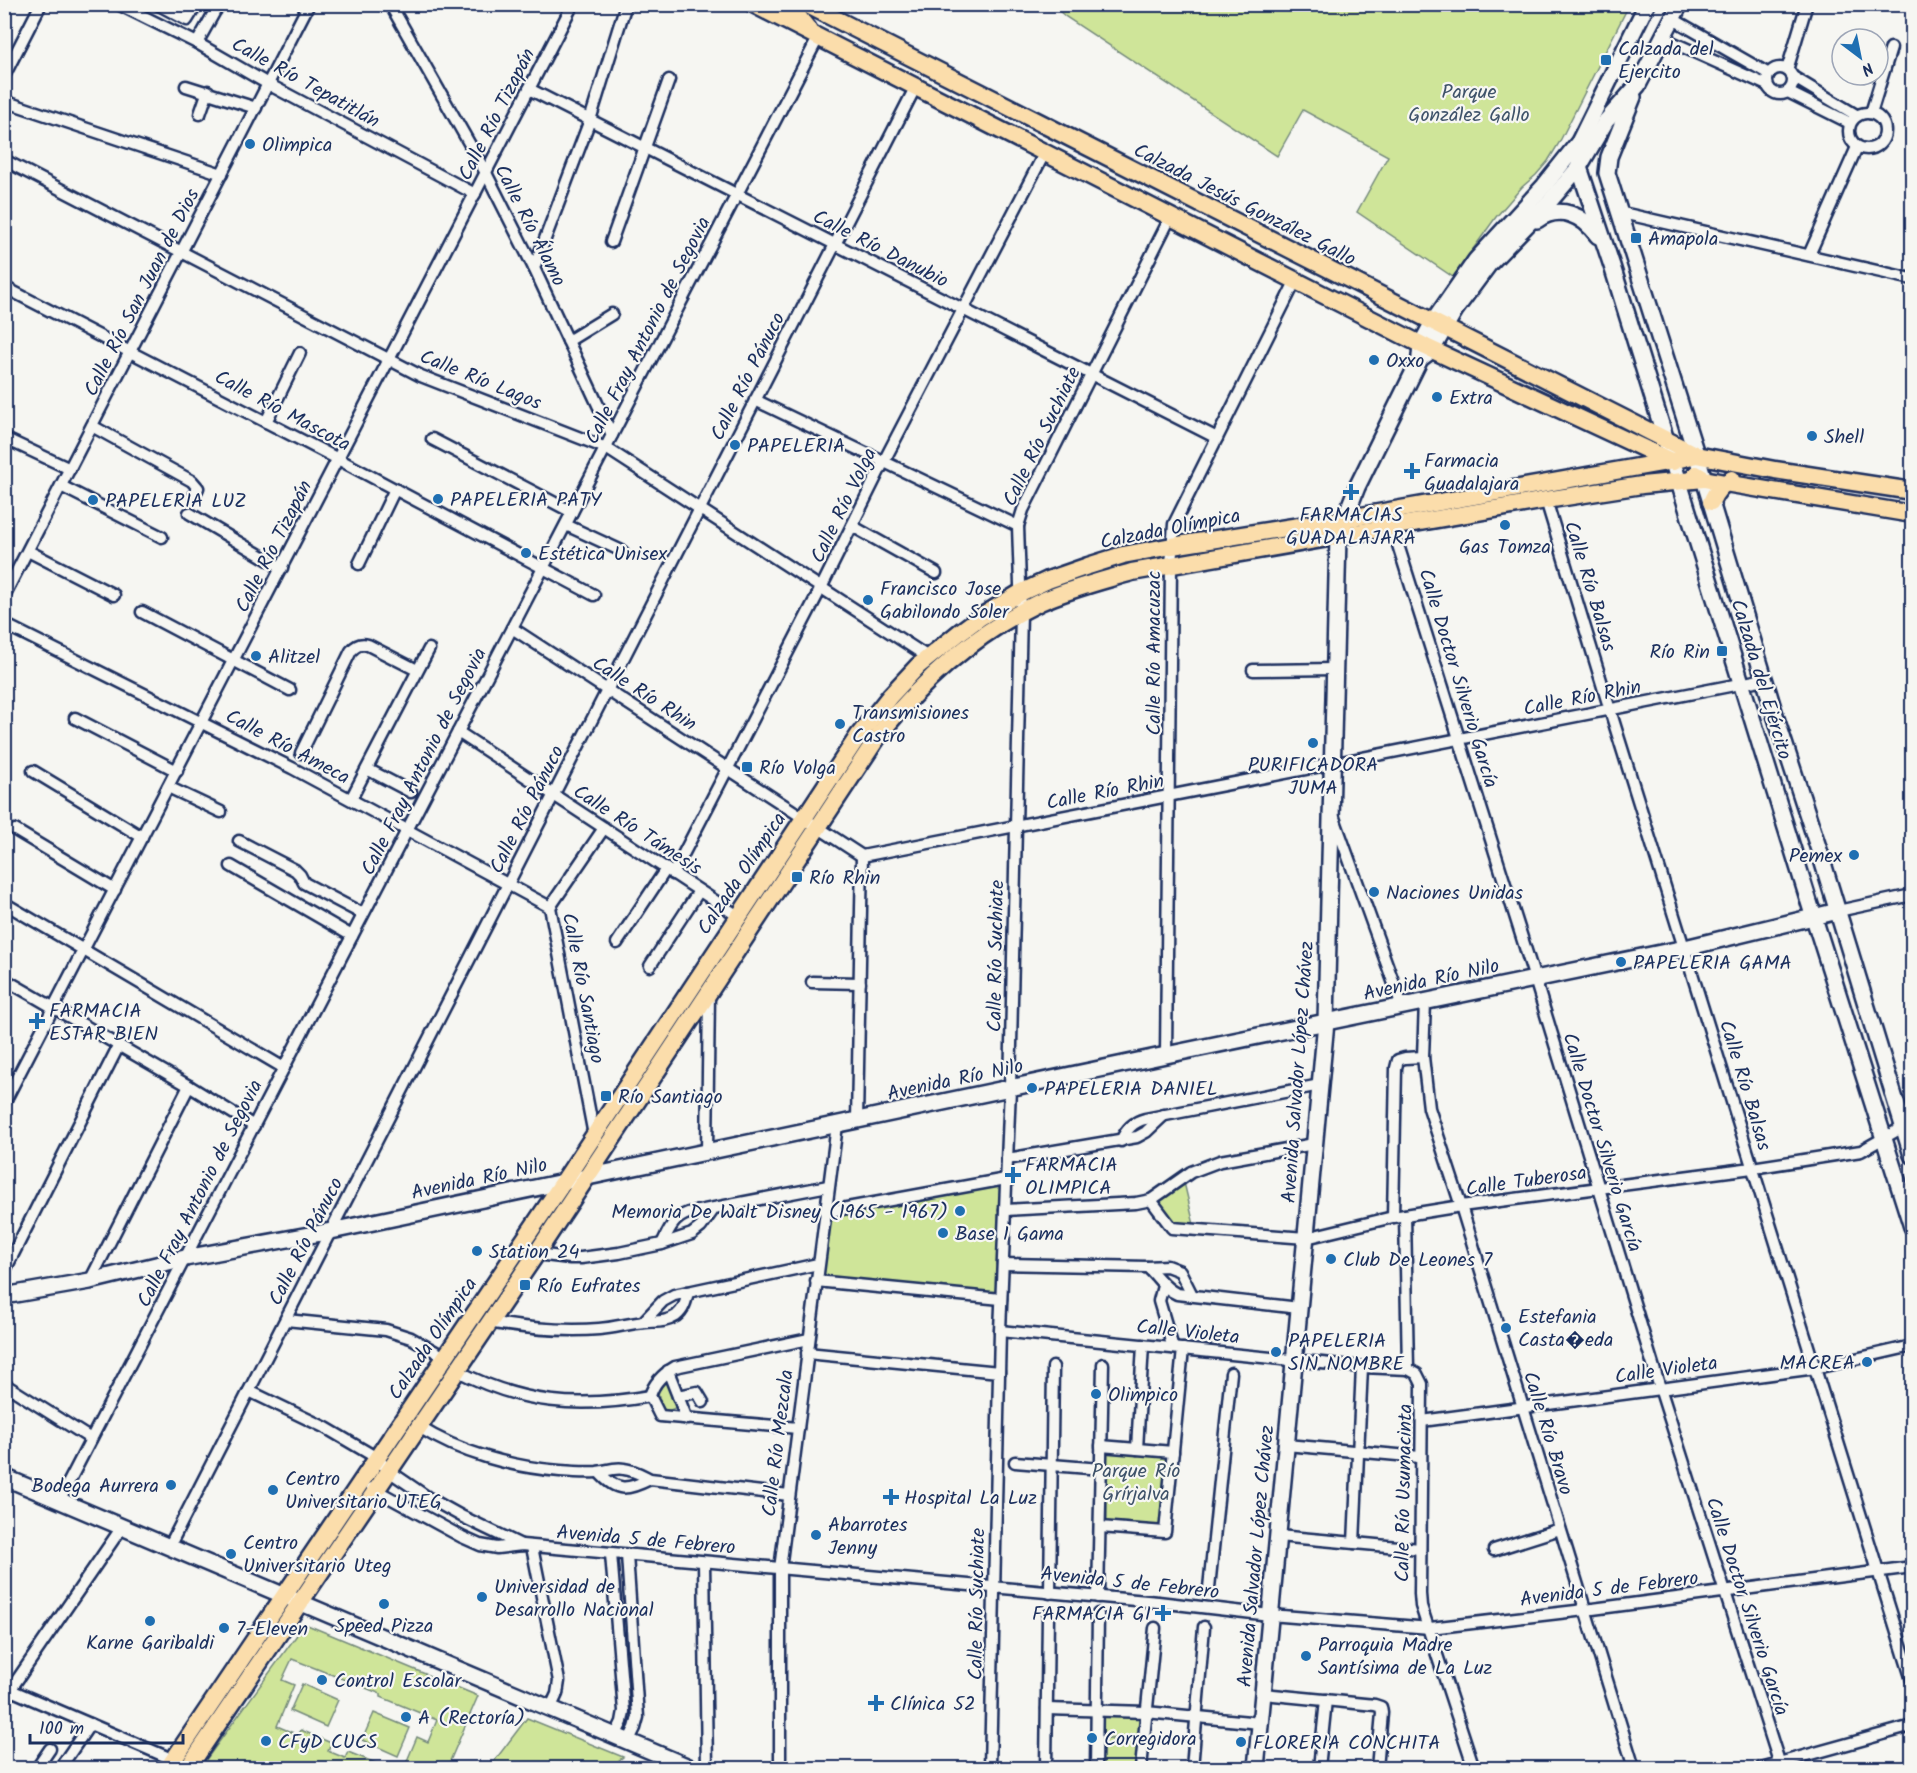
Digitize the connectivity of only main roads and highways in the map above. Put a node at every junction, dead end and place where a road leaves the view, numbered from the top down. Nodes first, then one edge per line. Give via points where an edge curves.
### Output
1 (753, 4) edge
2 (788, 4) edge
3 (806, 4) edge
4 (1647, 4) edge
5 (1680, 4) edge
6 (816, 37) junction
7 (1638, 85) junction
8 (1579, 142) junction
9 (1580, 167) junction
10 (1520, 232) junction
11 (1612, 266) junction
12 (1439, 325) junction
13 (1424, 351) junction
14 (1666, 439) junction
15 (1696, 455) junction
16 (1672, 461) junction
17 (1755, 466) junction
18 (1704, 478) junction
19 (1678, 481) junction
20 (1725, 483) junction
21 (1912, 491) edge
22 (1711, 502) junction
23 (1912, 514) edge
24 (1344, 519) junction
25 (1338, 536) junction
26 (1838, 911) junction
27 (1814, 918) junction
28 (1326, 1022) junction
29 (1908, 1124) edge
30 (1912, 1155) edge
31 (586, 1177) junction
32 (564, 1181) junction
33 (1912, 1227) edge
34 (4, 1296) edge
35 (4, 1477) edge
36 (292, 1600) junction
37 (177, 1766) edge
38 (691, 1768) edge
39 (1256, 1768) edge

1 - 6 main road
2 - 6 main road
3 - 12 main road, Calzada Jesús González Gallo
4 - 8 main road, Avenida Salvador López Chávez
5 - 7 main road, Avenida Salvador López Chávez
6 - 13 main road via 1296,280
7 - 9 main road, Avenida Salvador López Chávez via 1606,121
7 - 15 main road, Calzada del Ejército via 1606,165 1607,173
8 - 9 main road, Calzada del Ejército
8 - 12 main road, Avenida Salvador López Chávez via 1476,260
9 - 10 main road, Avenida Salvador López Chávez
9 - 11 main road, Calzada del Ejército
10 - 11 main road via 1551,213 1570,213 1598,234
10 - 12 main road, Avenida Salvador López Chávez
11 - 14 main road, Calzada del Ejército
12 - 13 main road, Avenida Salvador López Chávez
12 - 14 main road, Calzada Jesús González Gallo
13 - 16 main road
13 - 24 main road, Avenida Salvador López Chávez
14 - 15 main road, Calzada Jesús González Gallo
14 - 16 main road, Calzada del Ejército
15 - 16 main road, Calzada Olímpica
15 - 17 main road
15 - 18 main road, Calzada del Ejército
16 - 18 main road
16 - 19 main road, Calzada del Ejército
16 - 24 main road, Calzada Olímpica
17 - 20 main road
17 - 21 main road
18 - 19 main road, Calzada Olímpica
18 - 20 main road
18 - 22 main road, Calzada del Ejército
19 - 25 main road, Calzada Olímpica
19 - 27 main road, Calzada del Ejército
20 - 22 main road
20 - 23 main road
22 - 26 main road, Calzada del Ejército
24 - 25 main road, Avenida Salvador López Chávez
24 - 32 main road, Calzada Olímpica via 1172,546 1088,566 1020,593 928,657 859,735
25 - 28 main road, Avenida Salvador López Chávez
25 - 31 main road, Calzada Olímpica via 1132,572 1096,582 1021,613 945,663 881,732
26 - 27 main road, Avenida Río Nilo
26 - 29 main road, Calzada del Ejército
27 - 28 main road, Avenida Río Nilo
27 - 33 main road, Calzada del Ejército
28 - 31 main road, Avenida Río Nilo
28 - 39 main road, Avenida Salvador López Chávez
29 - 30 main road, Calzada del Ejército
31 - 32 main road, Avenida Río Nilo
31 - 36 main road, Calzada Olímpica via 376,1490
32 - 34 main road, Avenida Río Nilo
32 - 36 main road, Calzada Olímpica via 362,1481
35 - 36 main road
36 - 37 main road, Calzada Olímpica
36 - 38 main road

